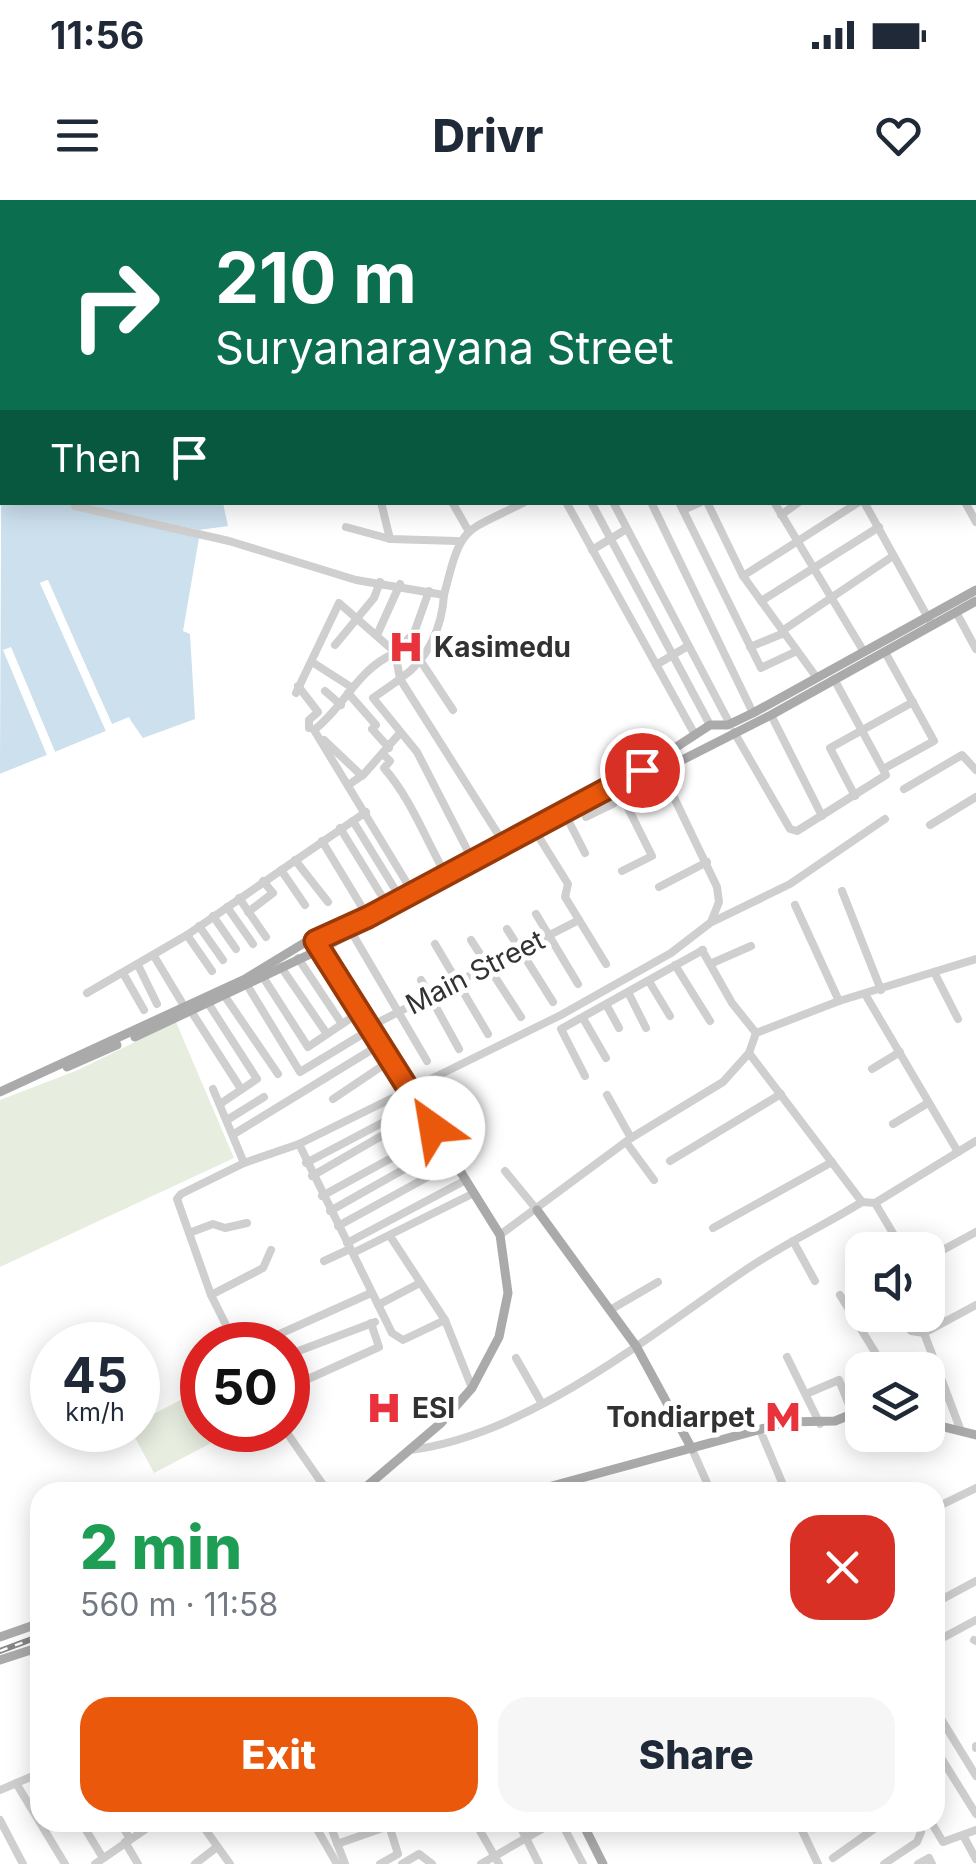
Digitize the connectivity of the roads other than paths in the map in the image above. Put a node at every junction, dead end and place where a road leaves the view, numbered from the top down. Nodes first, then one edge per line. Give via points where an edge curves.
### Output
1 (382, 505) edge
2 (454, 505) edge
3 (519, 505) edge
4 (568, 505) edge
5 (593, 505) edge
6 (614, 505) edge
7 (651, 505) edge
8 (706, 505) edge
9 (776, 505) edge
10 (795, 505) edge
11 (857, 505) edge
12 (864, 505) edge
13 (75, 506) dead end
14 (681, 506) edge
15 (781, 515) junction
16 (346, 527) dead end
17 (879, 528) junction
18 (468, 530) junction
19 (626, 530) junction
20 (390, 539) junction
21 (610, 539) junction
22 (458, 541) junction
23 (798, 542) junction
24 (592, 550) junction
25 (893, 556) junction
26 (816, 570) junction
27 (743, 576) junction
28 (380, 582) junction
29 (400, 584) junction
30 (976, 590) edge
31 (428, 591) junction
32 (444, 595) junction
33 (640, 597) junction
34 (834, 598) junction
35 (761, 601) junction
36 (976, 601) edge
37 (624, 606) junction
38 (956, 612) junction
39 (360, 618) junction
40 (930, 621) junction
41 (783, 632) junction
42 (377, 634) junction
43 (335, 646) dead end
44 (688, 646) junction
45 (750, 647) junction
46 (976, 649) edge
47 (797, 650) junction
48 (864, 652) junction
49 (885, 652) junction
50 (394, 653) junction
51 (672, 655) junction
52 (420, 660) junction
53 (312, 662) junction
54 (656, 665) junction
55 (400, 678) junction
56 (817, 678) junction
57 (834, 679) junction
58 (349, 690) junction
59 (324, 691) dead end
60 (913, 702) junction
61 (341, 705) junction
62 (453, 710) dead end
63 (753, 713) junction
64 (771, 715) junction
65 (710, 725) junction
66 (308, 728) dead end
67 (732, 728) junction
68 (863, 731) junction
69 (400, 733) junction
70 (694, 734) junction
71 (320, 738) junction
72 (386, 751) junction
73 (658, 766) junction
74 (884, 768) junction
75 (976, 770) edge
76 (362, 776) junction
77 (350, 784) junction
78 (904, 789) dead end
79 (620, 792) junction
80 (855, 796) junction
81 (976, 797) edge
82 (612, 804) dead end
83 (584, 810) junction
84 (366, 812) junction
85 (822, 816) junction
86 (567, 818) junction
87 (885, 819) dead end
88 (353, 821) junction
89 (930, 826) dead end
90 (340, 828) junction
91 (537, 834) junction
92 (322, 842) junction
93 (505, 845) junction
94 (585, 853) dead end
95 (296, 860) junction
96 (474, 861) junction
97 (707, 862) junction
98 (281, 870) junction
99 (622, 872) dead end
100 (446, 875) junction
101 (264, 881) junction
102 (658, 888) dead end
103 (842, 890) dead end
104 (413, 893) junction
105 (239, 898) junction
106 (401, 899) junction
107 (328, 902) dead end
108 (306, 905) dead end
109 (795, 905) dead end
110 (388, 906) junction
111 (227, 907) junction
112 (248, 912) junction
113 (536, 914) dead end
114 (213, 916) junction
115 (368, 917) junction
116 (579, 920) junction
117 (710, 923) junction
118 (199, 926) junction
119 (507, 929) dead end
120 (352, 933) junction
121 (187, 935) junction
122 (548, 935) junction
123 (266, 936) dead end
124 (695, 937) junction
125 (471, 940) dead end
126 (253, 944) dead end
127 (435, 944) dead end
128 (319, 945) junction
129 (752, 946) dead end
130 (236, 949) dead end
131 (520, 950) junction
132 (702, 950) junction
133 (154, 956) junction
134 (298, 958) junction
135 (976, 959) edge
136 (224, 960) dead end
137 (606, 964) dead end
138 (710, 964) junction
139 (138, 965) junction
140 (489, 965) junction
141 (675, 965) junction
142 (281, 968) junction
143 (212, 971) dead end
144 (934, 972) junction
145 (123, 973) junction
146 (263, 977) junction
147 (421, 980) dead end
148 (458, 981) junction
149 (246, 982) junction
150 (650, 983) junction
151 (578, 984) dead end
152 (881, 990) junction
153 (88, 992) dead end
154 (629, 994) junction
155 (865, 994) junction
156 (224, 996) junction
157 (429, 996) junction
158 (838, 1000) junction
159 (553, 1002) dead end
160 (208, 1003) junction
161 (157, 1004) dead end
162 (607, 1006) junction
163 (187, 1009) junction
164 (144, 1010) dead end
165 (360, 1012) junction
166 (396, 1012) junction
167 (670, 1016) dead end
168 (520, 1017) dead end
169 (958, 1019) dead end
170 (584, 1020) junction
171 (710, 1021) dead end
172 (342, 1024) junction
173 (371, 1027) junction
174 (619, 1028) dead end
175 (646, 1028) dead end
176 (756, 1033) junction
177 (327, 1034) junction
178 (488, 1034) dead end
179 (380, 1044) junction
180 (459, 1049) dead end
181 (900, 1052) junction
182 (749, 1053) junction
183 (606, 1058) dead end
184 (391, 1060) junction
185 (427, 1062) dead end
186 (872, 1068) dead end
187 (278, 1074) dead end
188 (585, 1076) dead end
189 (213, 1088) dead end
190 (241, 1089) junction
191 (409, 1090) junction
192 (781, 1094) junction
193 (0, 1095) edge
194 (607, 1095) dead end
195 (264, 1096) dead end
196 (333, 1099) dead end
197 (928, 1102) junction
198 (220, 1104) junction
199 (420, 1108) junction
200 (228, 1120) junction
201 (892, 1124) dead end
202 (433, 1128) junction
203 (234, 1134) junction
204 (629, 1140) junction
205 (976, 1141) edge
206 (299, 1144) junction
207 (444, 1146) junction
208 (958, 1152) junction
209 (455, 1162) junction
210 (670, 1162) dead end
211 (832, 1162) junction
212 (306, 1163) junction
213 (244, 1164) junction
214 (504, 1171) dead end
215 (312, 1176) junction
216 (466, 1180) junction
217 (654, 1180) dead end
218 (474, 1193) junction
219 (322, 1196) junction
220 (862, 1202) junction
221 (875, 1202) junction
222 (536, 1210) junction
223 (330, 1211) junction
224 (247, 1224) dead end
225 (338, 1226) junction
226 (713, 1228) dead end
227 (893, 1232) edge
228 (976, 1232) edge
229 (189, 1233) junction
230 (500, 1235) junction
231 (390, 1236) junction
232 (793, 1242) junction
233 (350, 1248) junction
234 (945, 1249) edge
235 (271, 1250) dead end
236 (324, 1262) dead end
237 (815, 1281) dead end
238 (658, 1282) dead end
239 (418, 1284) junction
240 (370, 1293) junction
241 (840, 1294) dead end
242 (211, 1295) junction
243 (378, 1305) junction
244 (976, 1305) edge
245 (610, 1310) junction
246 (384, 1318) junction
247 (445, 1320) junction
248 (945, 1321) edge
249 (224, 1322) edge
250 (306, 1322) edge
251 (371, 1324) junction
252 (918, 1332) edge
253 (924, 1333) joint
254 (636, 1346) junction
255 (310, 1347) edge
256 (875, 1352) edge
257 (787, 1357) dead end
258 (516, 1358) dead end
259 (310, 1378) edge
260 (472, 1388) junction
261 (845, 1390) edge
262 (806, 1394) junction
263 (541, 1402) junction
264 (845, 1416) edge
265 (820, 1424) junction
266 (945, 1427) edge
267 (760, 1430) junction
268 (961, 1431) junction
269 (976, 1435) edge
270 (410, 1450) junction
271 (692, 1450) junction
272 (300, 1452) edge
273 (321, 1482) edge
274 (372, 1482) edge
275 (569, 1482) edge
276 (706, 1482) edge
277 (782, 1482) edge
278 (976, 1488) edge
279 (945, 1503) edge
280 (976, 1580) edge
281 (945, 1597) edge
282 (976, 1620) edge
283 (30, 1626) edge
284 (0, 1637) edge
285 (945, 1637) edge
286 (30, 1650) edge
287 (0, 1660) edge
288 (945, 1727) edge
289 (956, 1746) junction
290 (945, 1750) edge
291 (945, 1763) edge
292 (976, 1776) edge
293 (30, 1777) edge
294 (16, 1783) junction
295 (0, 1790) edge
296 (30, 1806) edge
297 (976, 1814) edge
298 (0, 1820) edge
299 (976, 1830) edge
300 (46, 1832) edge
301 (86, 1832) edge
302 (124, 1832) edge
303 (140, 1832) edge
304 (207, 1832) edge
305 (320, 1832) edge
306 (333, 1832) edge
307 (368, 1832) edge
308 (392, 1832) edge
309 (481, 1832) edge
310 (523, 1832) edge
311 (538, 1832) edge
312 (564, 1832) edge
313 (587, 1832) edge
314 (803, 1832) edge
315 (871, 1832) edge
316 (921, 1832) edge
317 (937, 1832) edge
318 (964, 1837) junction
319 (526, 1838) junction
320 (127, 1840) junction
321 (337, 1844) junction
322 (217, 1846) junction
323 (976, 1859) edge
324 (497, 1860) edge
325 (99, 1861) edge
326 (835, 1861) edge
327 (385, 1863) edge
328 (24, 1864) edge
329 (65, 1864) edge
330 (138, 1864) edge
331 (195, 1864) edge
332 (230, 1864) edge
333 (341, 1864) edge
334 (402, 1864) edge
335 (432, 1864) edge
336 (481, 1864) edge
337 (539, 1864) edge
338 (583, 1864) edge
339 (602, 1864) edge
340 (819, 1864) edge
341 (884, 1864) edge
342 (918, 1864) edge
343 (932, 1864) edge

1 - 20 street
2 - 18 street
3 - 18 street
4 - 24 street
5 - 21 street
6 - 19 street
7 - 63 street
8 - 27 street
9 - 15 street
10 - 15 street
11 - 23 street
12 - 17 street
13 - 28 street
14 - 45 street
15 - 23 street
16 - 20 street
17 - 25 street
17 - 26 street
18 - 22 street
19 - 21 street
19 - 44 street
20 - 22 street
21 - 24 street
21 - 33 street
22 - 32 street
23 - 26 street
23 - 27 street
24 - 37 street
25 - 34 street
25 - 40 street
26 - 34 street
26 - 35 street
27 - 35 street
28 - 29 street
28 - 39 street
29 - 31 street
29 - 42 street
30 - 40 main road
31 - 32 street
31 - 50 street via 414,634
32 - 52 street via 438,629
33 - 37 street
33 - 51 street
34 - 41 street
34 - 48 street
35 - 41 street
36 - 38 main road
37 - 54 street
38 - 40 main road
38 - 46 street
39 - 42 street
39 - 43 street
39 - 53 street via 340,603
40 - 48 main road
40 - 49 main road
41 - 45 street
41 - 47 street
42 - 50 street
44 - 51 street
44 - 67 street
45 - 47 street via 761,668
47 - 56 street
48 - 56 main road
49 - 57 main road
49 - 60 street
50 - 55 street
50 - 58 street via 371,664
51 - 54 street
51 - 65 street
52 - 55 street
52 - 62 street
53 - 58 street
53 - 66 street via 297,689 318,712
54 - 70 street
55 - 69 street via 373,698
55 - 93 street
56 - 63 main road
57 - 64 main road
57 - 68 street
58 - 61 street
58 - 72 street
59 - 61 street
60 - 68 street
60 - 74 street via 934,741
61 - 71 street via 314,730
63 - 67 main road
64 - 67 main road
64 - 85 street
65 - 67 main road
65 - 70 main road
67 - 73 main road
67 - 85 street via 790,829
68 - 74 street
68 - 80 street via 830,751
69 - 72 street
69 - 96 street via 417,752
70 - 73 main road
71 - 76 street
71 - 77 street
72 - 76 street
72 - 100 street via 390,761 384,768 414,808
73 - 79 main road
73 - 93 main road
73 - 97 street
74 - 80 street via 884,779
75 - 78 street via 962,755
76 - 77 street
77 - 84 street
79 - 83 main road
79 - 99 street via 652,856
80 - 85 street
81 - 89 street
82 - 83 street via 586,817
83 - 86 main road
84 - 88 street
84 - 104 street
86 - 91 main road
86 - 94 street
87 - 117 street via 790,884
88 - 90 street
88 - 106 street
90 - 92 street
90 - 110 street
91 - 116 street via 568,884 564,895
91 - 120 main road
92 - 95 street
92 - 115 street
93 - 96 main road
95 - 98 street
95 - 107 street
96 - 100 main road
97 - 102 street
97 - 117 street via 719,902
98 - 101 street
98 - 108 street
100 - 104 main road
101 - 105 street
101 - 112 street via 273,894
103 - 152 street
104 - 106 main road
105 - 111 street
105 - 112 street
106 - 110 main road
109 - 158 street
110 - 115 main road
111 - 114 street
111 - 126 street
112 - 123 street
113 - 122 street
114 - 118 street
114 - 130 street
115 - 128 main road
116 - 122 street, Main Street
116 - 137 street
117 - 124 street
118 - 121 street
118 - 136 street
119 - 131 street
120 - 128 main road
120 - 166 street
121 - 133 street
121 - 143 street
122 - 131 street, Main Street
122 - 151 street
124 - 132 street
124 - 191 street via 561,1015
125 - 140 street
127 - 148 street
128 - 134 main road
128 - 149 main road via 292,948
128 - 165 main road
129 - 138 street
131 - 140 street, Main Street
131 - 159 street
132 - 138 street
132 - 141 street
133 - 139 street
133 - 163 street
134 - 142 main road
134 - 172 street
135 - 144 street
138 - 176 street
139 - 145 street
139 - 161 street
140 - 148 street, Main Street
140 - 168 street
141 - 150 street
141 - 171 street
142 - 146 main road
142 - 177 street
144 - 152 street
144 - 169 street
145 - 153 street
145 - 164 street
146 - 149 main road
146 - 177 street via 308,1047
147 - 157 street
148 - 157 street, Main Street
148 - 178 street
149 - 156 main road
149 - 163 main road
149 - 173 street, Main Street via 300,1072
150 - 154 street
150 - 167 street
152 - 155 street
154 - 162 street
154 - 175 street
155 - 158 street
155 - 181 street
156 - 160 main road
156 - 187 street
157 - 166 street, Main Street
157 - 180 street
158 - 176 street
160 - 163 main road
160 - 190 street via 257,1079
162 - 170 street
162 - 174 street
163 - 190 street
163 - 193 main road
165 - 172 street
165 - 173 main road
166 - 173 street, Main Street
166 - 185 street
170 - 183 street
170 - 188 street via 560,1032
172 - 177 street
173 - 179 main road
176 - 182 street
179 - 184 main road
179 - 203 street
181 - 186 street
181 - 197 street
182 - 192 street
182 - 204 street via 723,1082
184 - 191 main road
184 - 196 street
189 - 198 street
190 - 198 street
191 - 199 main road
191 - 206 street
192 - 210 street
192 - 211 street
194 - 204 street
195 - 200 street
197 - 201 street
197 - 208 street
198 - 200 street
199 - 202 main road
199 - 212 street
199 - 215 street
200 - 203 street
202 - 207 main road
202 - 219 street
203 - 213 street
204 - 217 street
204 - 222 street
205 - 208 street
206 - 212 street
206 - 213 street
207 - 209 main road
207 - 223 street
208 - 221 street
209 - 216 main road
209 - 225 street
211 - 220 street
211 - 226 street
212 - 215 street
213 - 229 street via 177,1200
214 - 222 street
215 - 219 street
216 - 218 main road
216 - 233 street
218 - 230 main road
218 - 231 street
219 - 223 street
220 - 221 street
220 - 232 street
221 - 227 street
222 - 230 street
222 - 245 main road
223 - 225 street
224 - 229 street via 213,1224
225 - 233 street
228 - 234 street
229 - 242 street
230 - 260 main road via 508,1293 504,1315
231 - 233 street
231 - 239 street
232 - 237 street
232 - 254 street
233 - 236 street
233 - 240 street
235 - 242 street via 263,1268
238 - 245 street
239 - 243 street
239 - 247 street
240 - 243 street
240 - 250 street
241 - 256 street
242 - 249 street
243 - 246 street
244 - 248 street
245 - 254 main road
246 - 247 street via 397,1340
246 - 251 street
247 - 260 street
251 - 255 street
251 - 259 street via 379,1347
252 - 253 street
253 - 268 street
254 - 263 street
254 - 271 main road
257 - 262 street
258 - 263 street
260 - 270 main road
261 - 262 street via 839,1380
262 - 265 street
263 - 270 street via 440,1446
264 - 265 main road
265 - 267 main road via 787,1422
266 - 268 main road
267 - 271 main road
267 - 277 street
268 - 269 main road
270 - 274 main road
271 - 275 main road
271 - 276 street
272 - 273 street
278 - 279 street
280 - 281 street
282 - 285 street
283 - 284 main road
286 - 287 main road
288 - 289 street
289 - 290 street
289 - 292 street
291 - 297 street
293 - 294 street
294 - 295 street
294 - 296 street
298 - 328 street
299 - 318 street
300 - 329 street
301 - 325 street
302 - 320 street
303 - 320 street
304 - 322 street
305 - 333 street
306 - 321 street
307 - 321 street
308 - 327 street via 398,1852
309 - 324 street
310 - 319 street
311 - 319 street
312 - 338 street
313 - 339 main road
314 - 340 street
315 - 326 street
316 - 341 street
317 - 318 street via 943,1842
318 - 323 street
319 - 324 street
319 - 337 street
320 - 325 street
320 - 330 street
321 - 333 street
322 - 331 street
322 - 332 street
324 - 336 street
326 - 340 street
334 - 335 street via 419,1854
342 - 343 street via 928,1858

